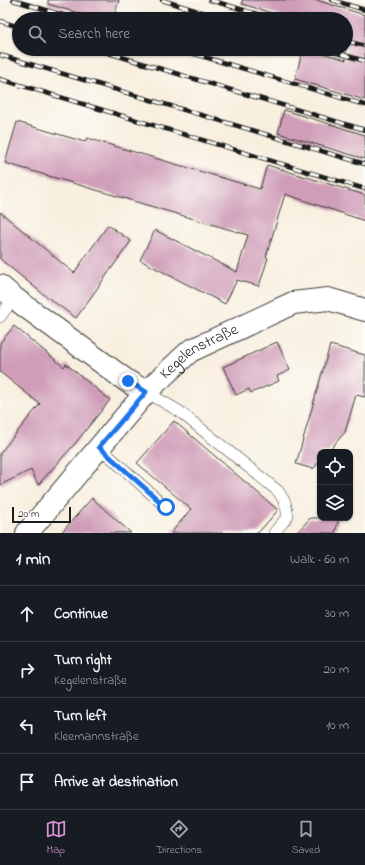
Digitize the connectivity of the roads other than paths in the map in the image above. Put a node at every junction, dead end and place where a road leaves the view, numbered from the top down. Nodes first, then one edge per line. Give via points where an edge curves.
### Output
1 (7, 292) edge
2 (365, 310) edge
3 (0, 317) edge
4 (146, 392) junction
5 (99, 447) junction
6 (166, 507) dead end
7 (27, 533) edge
8 (274, 533) edge

1 - 3 lane
1 - 4 street
2 - 4 street, Kegelenstraße via 328,299 293,302 190,351
4 - 5 street, Kegelenstraße
4 - 8 lane via 179,411 278,491 285,502 288,516
5 - 6 lane
5 - 7 street, Kegelenstraße

